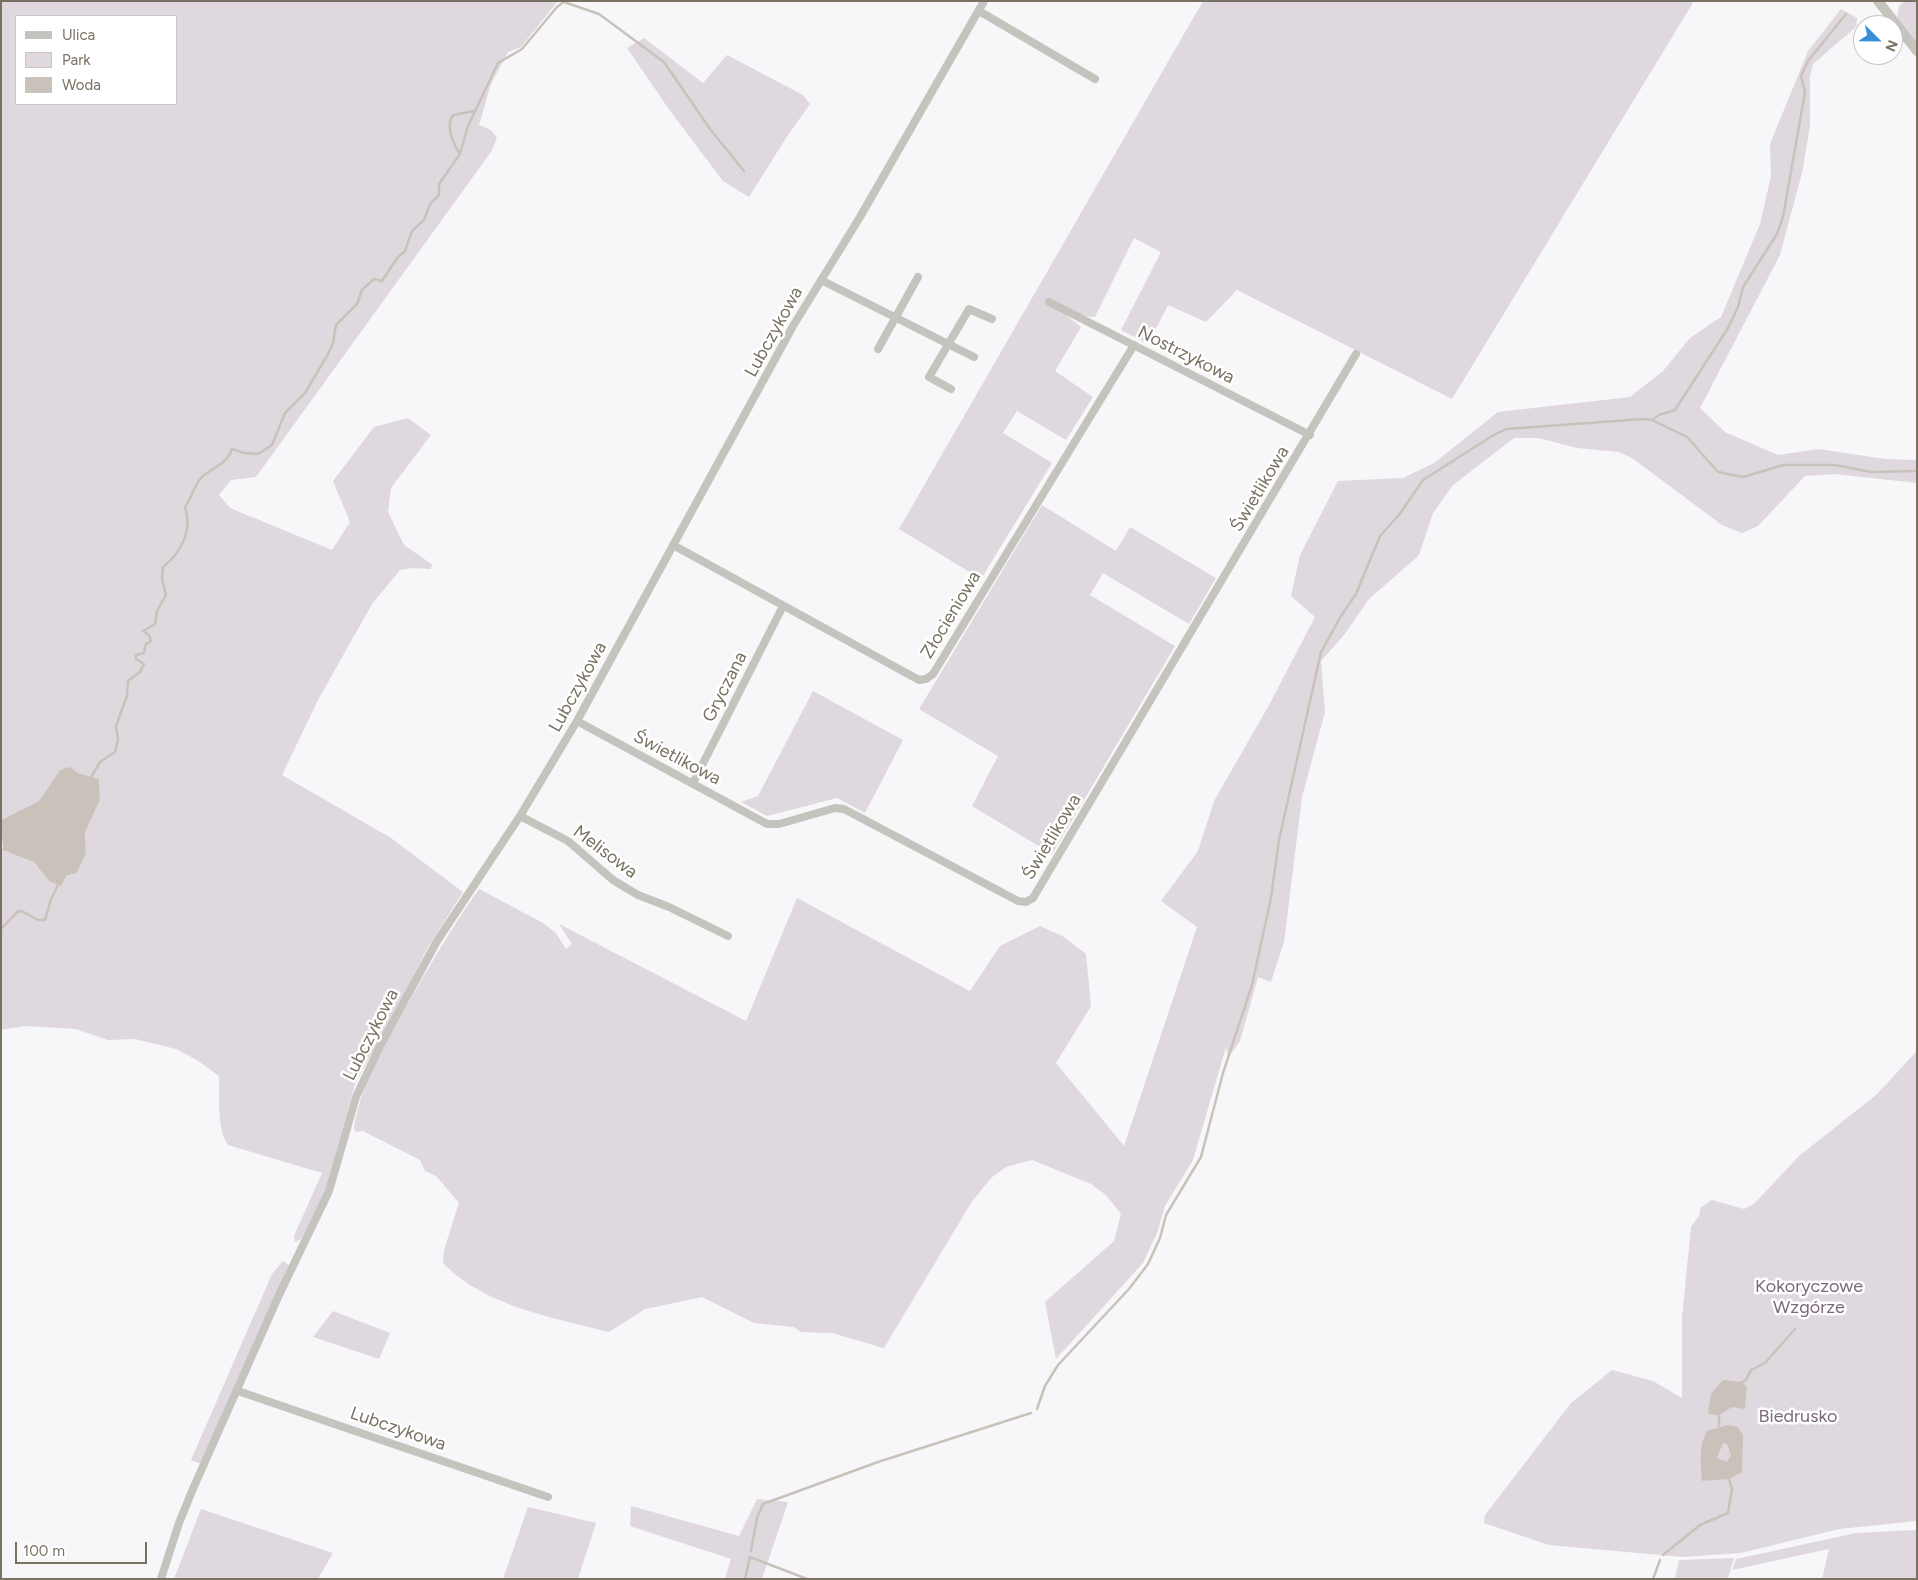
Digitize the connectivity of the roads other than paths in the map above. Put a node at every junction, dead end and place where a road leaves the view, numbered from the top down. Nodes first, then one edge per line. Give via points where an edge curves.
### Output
1 (984, 1) edge
2 (1878, 1) edge
3 (979, 12) junction
4 (1917, 51) edge
5 (1095, 79) dead end
6 (918, 277) dead end
7 (822, 280) junction
8 (1049, 302) dead end
9 (895, 316) junction
10 (992, 319) dead end
11 (949, 343) junction
12 (1134, 345) junction
13 (878, 349) dead end
14 (1356, 354) dead end
15 (974, 357) dead end
16 (951, 389) dead end
17 (1310, 435) junction
18 (673, 545) junction
19 (784, 606) junction
20 (577, 721) junction
21 (693, 783) junction
22 (520, 816) junction
23 (728, 936) dead end
24 (238, 1391) junction
25 (548, 1497) dead end
26 (161, 1579) edge

1 - 3 street, Lubczykowa
2 - 4 street
3 - 5 street
3 - 7 street, Lubczykowa
6 - 9 street
7 - 9 street
7 - 18 street, Lubczykowa via 793,326
8 - 12 street, Nostrzykowa
9 - 11 street
9 - 13 street
10 - 11 street via 969,309
11 - 15 street
11 - 16 street via 929,378
12 - 17 street, Nostrzykowa
12 - 19 street, Złocieniowa via 926,679 919,680
14 - 17 street, Świetlikowa
17 - 21 street, Świetlikowa via 1033,898 1026,902 1018,902 844,809 835,808 779,824 767,824
18 - 19 street, Złocieniowa
18 - 20 street, Lubczykowa
19 - 21 street, Gryczana
20 - 21 street, Świetlikowa
20 - 22 street, Lubczykowa
22 - 23 street, Melisowa via 568,841 613,880 638,895 669,906
22 - 24 street, Lubczykowa via 437,941 364,1077 329,1191
24 - 25 street, Lubczykowa
24 - 26 street, Lubczykowa via 179,1523

